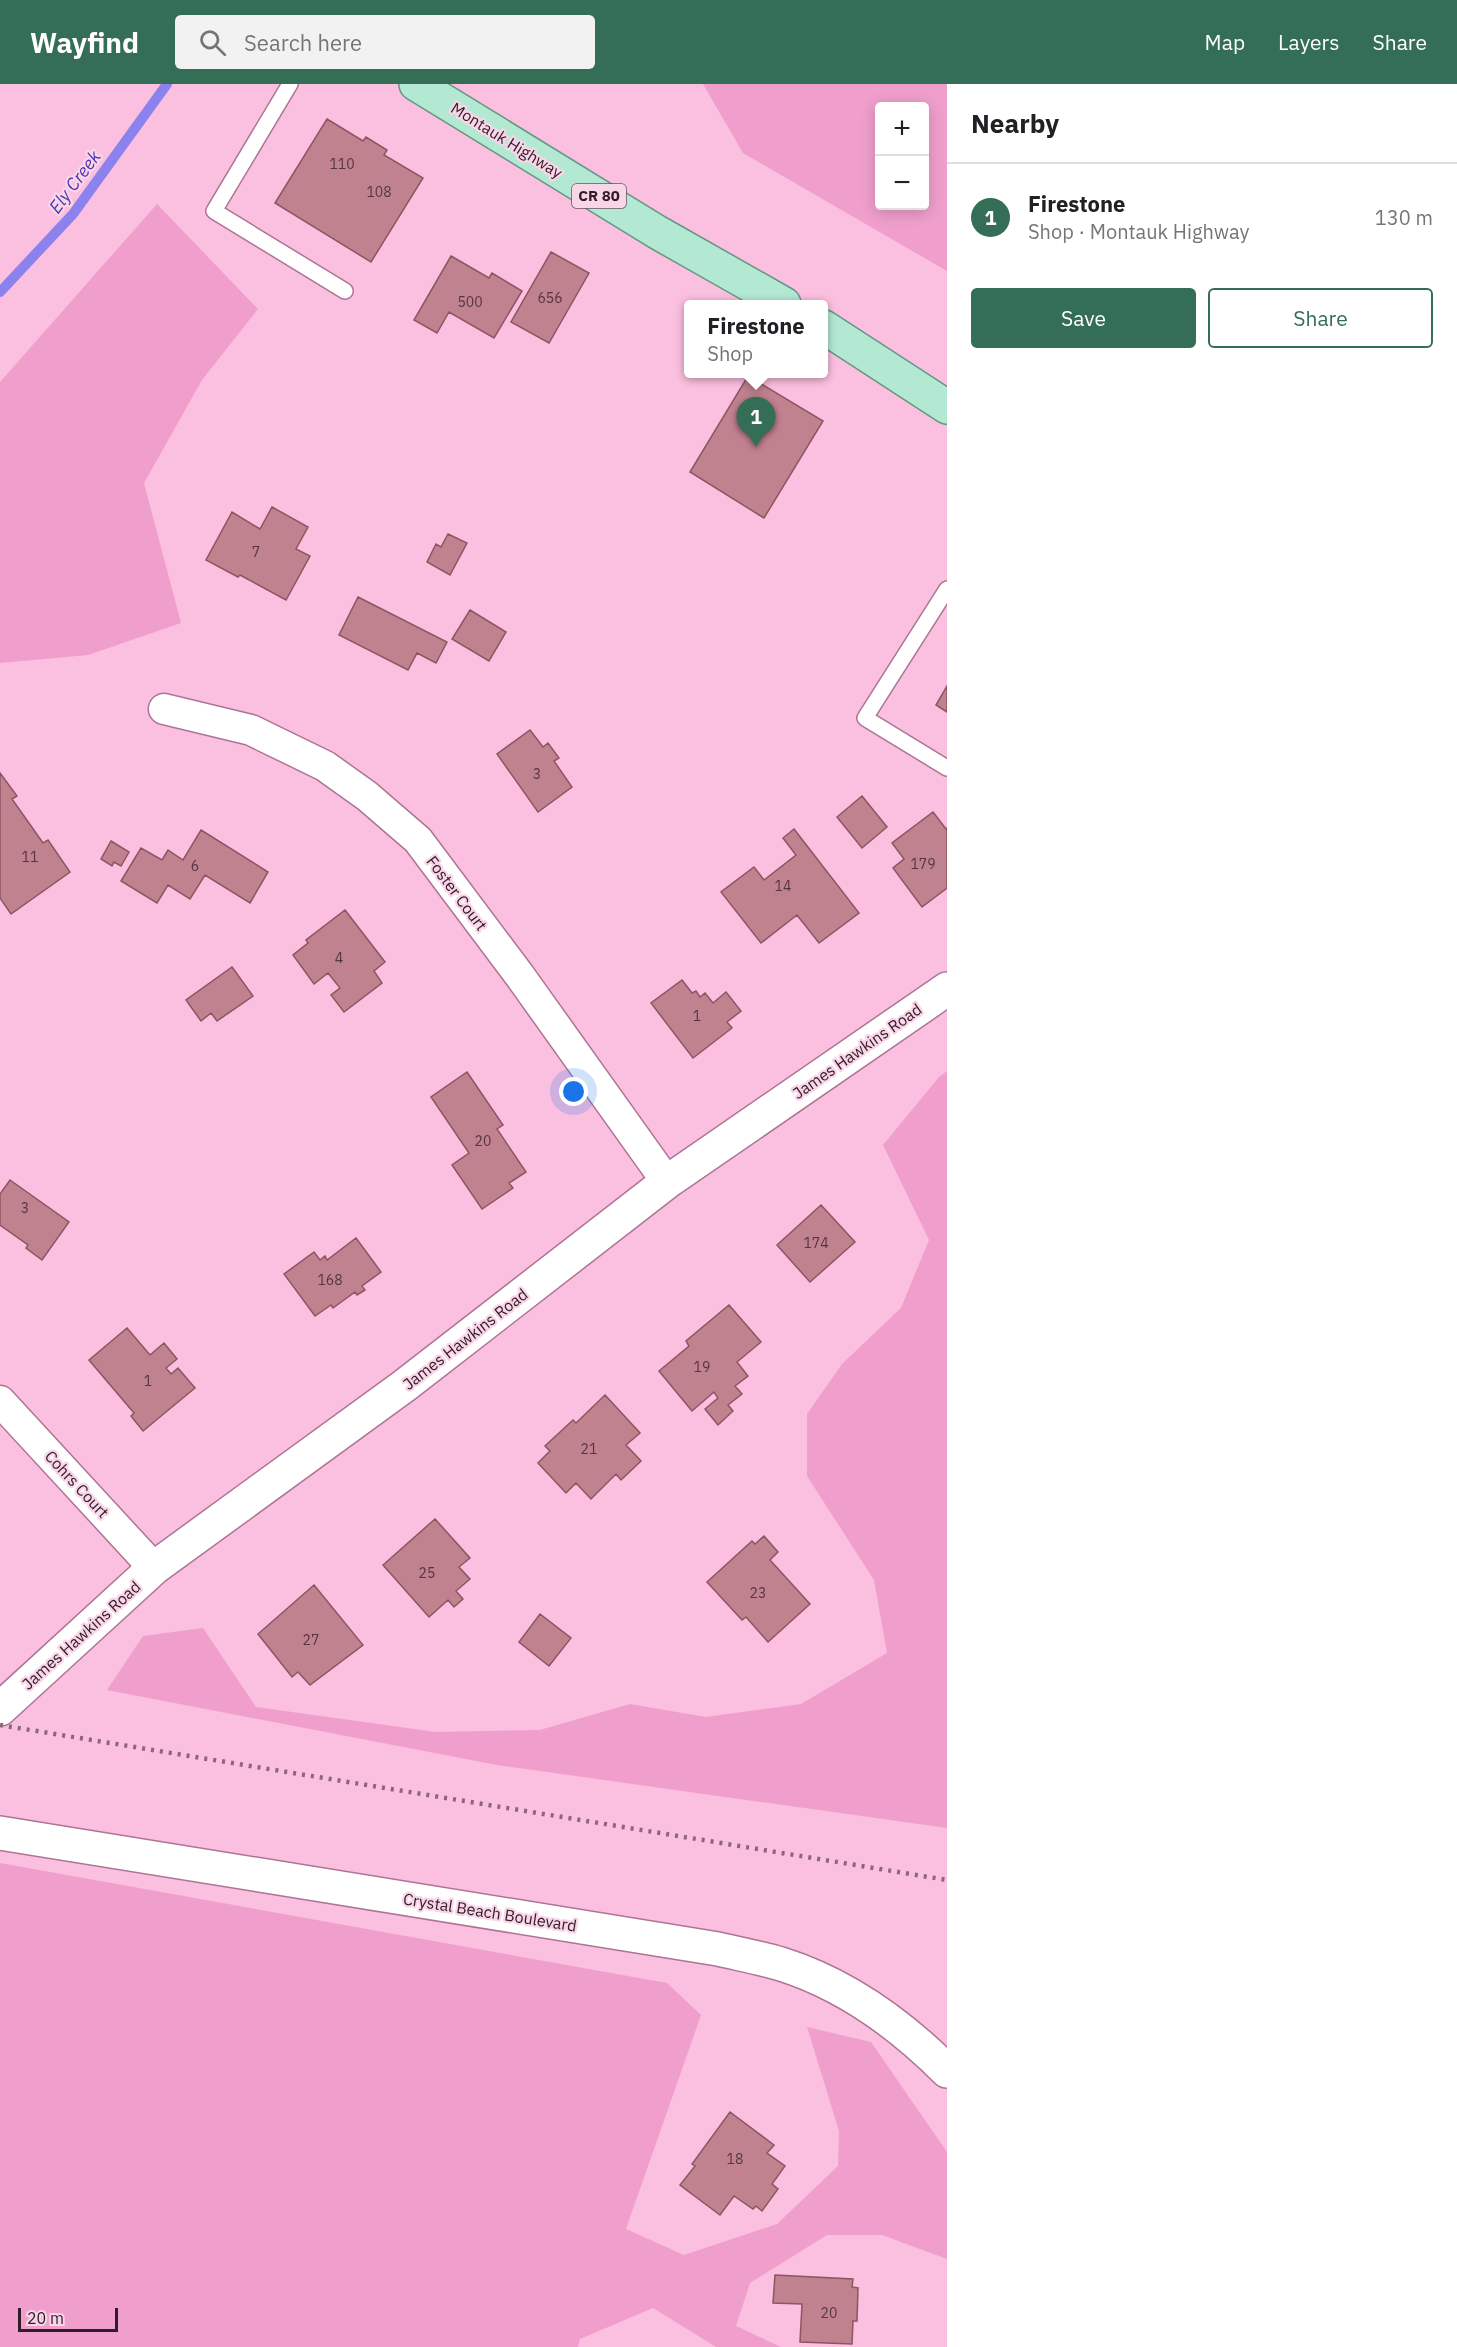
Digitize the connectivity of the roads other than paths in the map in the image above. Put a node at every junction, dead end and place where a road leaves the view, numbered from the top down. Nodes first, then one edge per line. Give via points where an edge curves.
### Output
1 (290, 84) edge
2 (416, 84) edge
3 (345, 291) dead end
4 (777, 300) edge
5 (828, 330) edge
6 (947, 407) edge
7 (947, 589) edge
8 (164, 709) dead end
9 (947, 768) edge
10 (947, 989) edge
11 (667, 1182) junction
12 (0, 1401) edge
13 (154, 1568) junction
14 (0, 1709) edge
15 (0, 1833) edge
16 (947, 2072) edge

1 - 3 lane via 214,210
2 - 4 main road, Montauk Highway / CR 80 via 657,232
5 - 6 main road
7 - 9 lane via 865,718
8 - 11 street, Foster Court via 251,730 325,766 418,840
10 - 11 street, James Hawkins Road
11 - 13 street, James Hawkins Road via 404,1386
12 - 13 street, Cohrs Court
13 - 14 street, James Hawkins Road
15 - 16 street, Crystal Beach Boulevard via 754,1957 842,1991 899,2027

